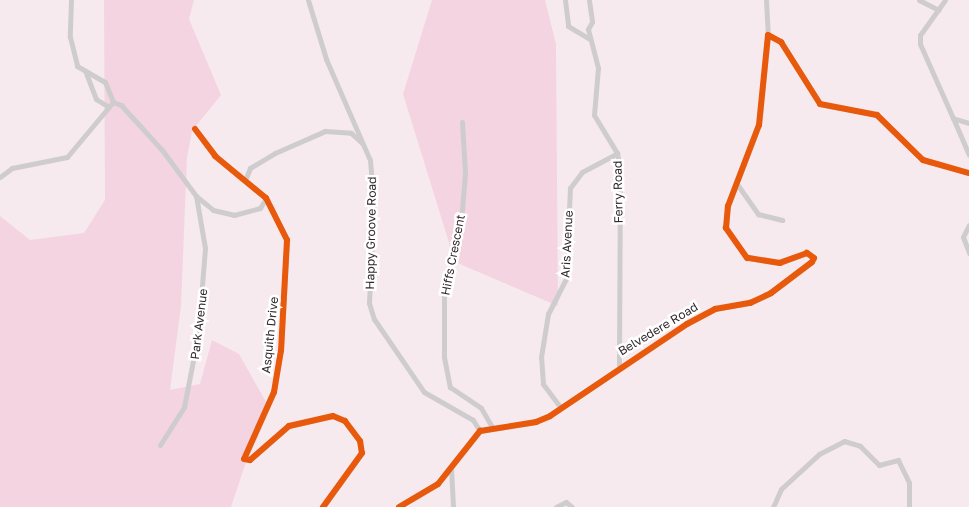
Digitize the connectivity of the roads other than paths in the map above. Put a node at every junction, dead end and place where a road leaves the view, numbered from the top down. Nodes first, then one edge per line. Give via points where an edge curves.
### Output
1 (71, 0) edge
2 (308, 0) edge
3 (565, 0) edge
4 (589, 0) edge
5 (766, 0) edge
6 (919, 0) edge
7 (945, 0) edge
8 (939, 10) junction
9 (768, 35) junction
10 (590, 38) junction
11 (86, 73) junction
12 (113, 102) junction
13 (107, 106) junction
14 (952, 118) junction
15 (462, 122) dead end
16 (969, 123) edge
17 (195, 129) dead end
18 (364, 145) junction
19 (617, 153) junction
20 (969, 155) edge
21 (969, 173) edge
22 (0, 177) edge
23 (246, 178) junction
24 (737, 184) junction
25 (196, 196) junction
26 (266, 198) junction
27 (782, 220) dead end
28 (969, 225) edge
29 (969, 253) edge
30 (619, 365) junction
31 (561, 408) junction
32 (492, 427) junction
33 (480, 431) junction
34 (160, 445) dead end
35 (451, 468) junction
36 (324, 507) edge
37 (399, 507) edge
38 (453, 507) edge
39 (556, 507) edge
40 (572, 507) edge
41 (773, 507) edge
42 (909, 507) edge

1 - 11 street via 72,52
2 - 18 street, Happy Groove Road via 326,59
3 - 10 street via 568,26
4 - 10 street, Ferry Road
5 - 9 street, Belvedere Road
6 - 8 street
7 - 8 street
8 - 14 street via 920,35 920,44
9 - 21 street via 781,42 820,104 877,115 922,160
9 - 24 street, Belvedere Road via 759,126
10 - 19 street, Ferry Road via 598,68 594,115
11 - 12 street via 105,82
11 - 13 street via 96,99
12 - 13 street
12 - 25 street via 121,105 162,150
13 - 22 street via 67,157 12,168
14 - 16 street
14 - 20 street
15 - 32 street, Hiffs Crescent via 465,173 461,222 444,295 444,357 450,387 481,408
17 - 23 street, Asquith Drive via 220,161
18 - 23 street via 351,133 325,131 250,168
18 - 33 street, Happy Groove Road via 374,182 369,303 374,319 424,392 473,420
19 - 30 street, Ferry Road
19 - 31 street, Aris Avenue via 582,172 570,188 566,279 548,314 540,357 543,384
23 - 26 street, Asquith Drive
24 - 27 street via 758,214
24 - 30 street, Belvedere Road via 725,217 737,249 762,263 807,254 814,258 812,262 771,293 750,303 715,309
25 - 26 street via 214,210 234,215 260,208
25 - 34 street, Park Avenue via 205,248 198,335 184,407
26 - 36 street, Asquith Drive via 287,240 281,350 274,392 244,459 250,460 289,426 333,416 345,421 360,441 362,453
28 - 29 street via 963,237
30 - 31 street, Belvedere Road
31 - 32 street, Belvedere Road via 536,422
32 - 33 street, Belvedere Road
33 - 35 street
35 - 37 street via 438,484
35 - 38 street
39 - 40 street via 566,502
41 - 42 street via 781,489 819,454 844,441 860,446 879,465 898,460 909,483

